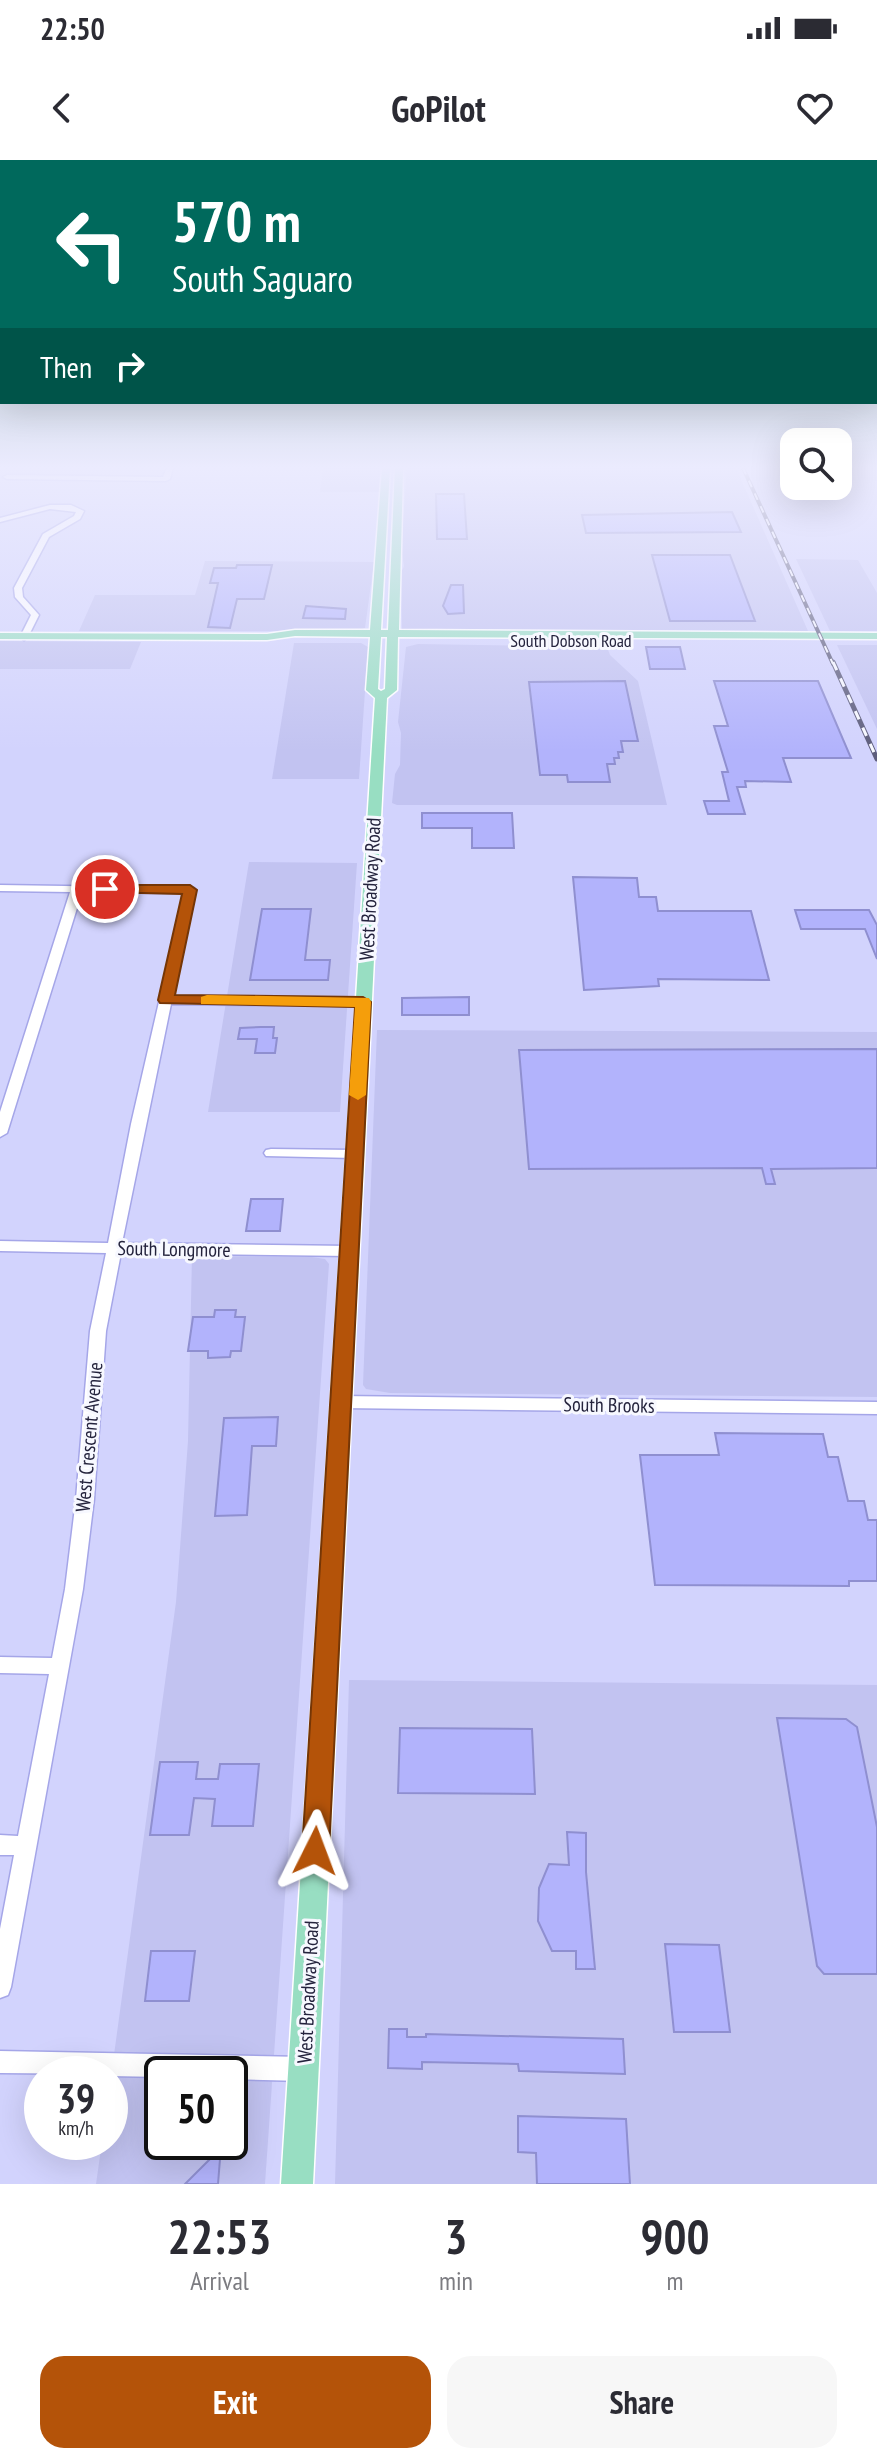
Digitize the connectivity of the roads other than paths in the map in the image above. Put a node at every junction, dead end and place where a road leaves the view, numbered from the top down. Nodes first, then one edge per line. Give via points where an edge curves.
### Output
1 (32, 562) edge
2 (379, 562) edge
3 (396, 562) edge
4 (0, 636) edge
5 (877, 636) edge
6 (24, 637) junction
7 (374, 637) junction
8 (394, 637) junction
9 (877, 642) edge
10 (381, 697) junction
11 (0, 888) edge
12 (77, 889) junction
13 (166, 1000) junction
14 (363, 1002) junction
15 (0, 1133) edge
16 (271, 1153) dead end
17 (354, 1154) junction
18 (0, 1246) edge
19 (113, 1248) junction
20 (349, 1251) junction
21 (340, 1402) junction
22 (877, 1408) edge
23 (0, 1665) edge
24 (60, 1666) junction
25 (0, 1845) edge
26 (27, 1846) junction
27 (0, 1987) edge
28 (0, 2062) edge
29 (303, 2069) junction
30 (297, 2184) edge

1 - 6 street via 17,593 35,615
2 - 7 main road, West Broadway Road
3 - 8 main road, West Broadway Road
4 - 6 main road, South Dobson Road
5 - 8 main road, South Dobson Road
6 - 7 main road, South Dobson Road
7 - 8 main road, South Dobson Road
7 - 10 main road, West Broadway Road via 372,690
8 - 9 main road, South Dobson Road
8 - 10 main road, West Broadway Road via 391,690
10 - 14 main road, West Broadway Road
11 - 12 street
12 - 13 street, West Crescent Avenue via 190,890
12 - 15 street
13 - 14 street
13 - 19 street, West Crescent Avenue
14 - 17 main road, West Broadway Road
16 - 17 street
17 - 20 main road, West Broadway Road
18 - 19 street, South Longmore
19 - 20 street, South Longmore
19 - 24 street, West Crescent Avenue via 98,1331 85,1499
20 - 21 main road, West Broadway Road
21 - 22 street, South Brooks
21 - 29 main road, West Broadway Road
23 - 24 street
24 - 26 street, West Crescent Avenue
25 - 26 street
26 - 27 street, West Crescent Avenue
28 - 29 street
29 - 30 main road, West Broadway Road

